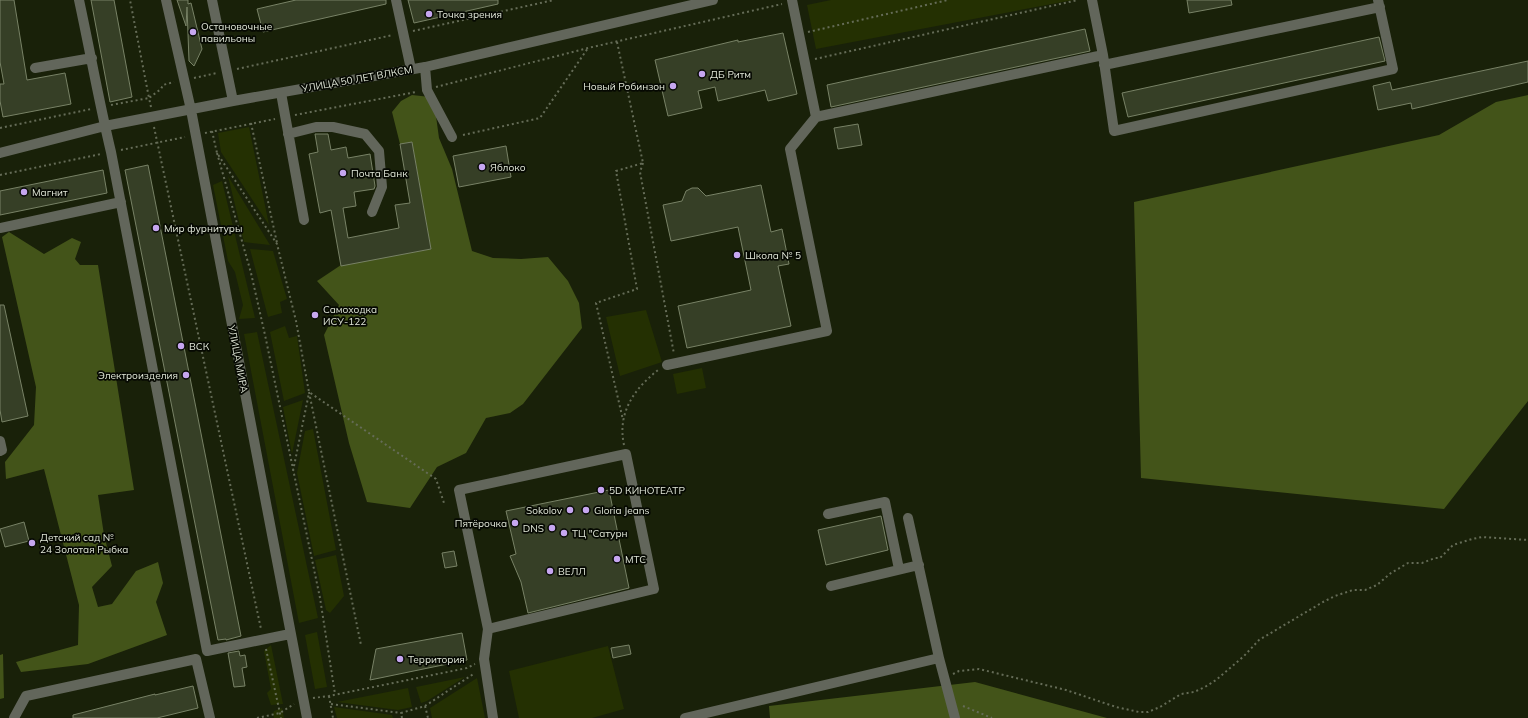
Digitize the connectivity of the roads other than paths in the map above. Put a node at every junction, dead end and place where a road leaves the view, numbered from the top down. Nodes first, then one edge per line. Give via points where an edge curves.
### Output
1 (79, 0) edge
2 (166, 0) edge
3 (212, 0) edge
4 (396, 0) edge
5 (713, 0) edge
6 (1092, 0) edge
7 (792, 1) edge
8 (1379, 2) edge
9 (92, 58) junction
10 (1104, 60) junction
11 (425, 67) junction
12 (35, 68) dead end
13 (411, 69) junction
14 (281, 93) junction
15 (233, 101) junction
16 (190, 110) junction
17 (816, 118) junction
18 (105, 126) junction
19 (288, 134) junction
20 (452, 137) road end
21 (0, 153) edge
22 (121, 202) junction
23 (372, 212) dead end
24 (304, 220) dead end
25 (0, 228) edge
26 (671, 364) road end
27 (0, 441) edge
28 (0, 451) edge
29 (828, 514) dead end
30 (908, 518) dead end
31 (918, 565) junction
32 (900, 569) junction
33 (831, 586) dead end
34 (488, 629) junction
35 (290, 634) junction
36 (939, 658) junction
37 (14, 718) edge
38 (210, 718) edge
39 (307, 718) edge
40 (493, 718) edge
41 (685, 718) edge
42 (955, 718) edge

1 - 9 street
2 - 16 street, УЛИЦА МИРА
3 - 15 street
4 - 13 street
5 - 11 street, УЛИЦА 50 ЛЕТ ВЛКСМ
6 - 10 street
7 - 17 street
8 - 10 street
8 - 10 street via 1393,69 1114,130
9 - 12 street
9 - 18 street
10 - 17 street
11 - 13 street, УЛИЦА 50 ЛЕТ ВЛКСМ
11 - 20 street via 427,90
13 - 14 street, УЛИЦА 50 ЛЕТ ВЛКСМ
14 - 15 street, УЛИЦА 50 ЛЕТ ВЛКСМ
14 - 19 street
15 - 16 street, УЛИЦА 50 ЛЕТ ВЛКСМ
16 - 18 street, УЛИЦА 50 ЛЕТ ВЛКСМ
16 - 35 street, УЛИЦА МИРА
17 - 26 street via 790,149 827,331
18 - 21 street, УЛИЦА 50 ЛЕТ ВЛКСМ
18 - 22 street
19 - 23 street via 316,127 365,134 379,151 382,187
19 - 24 street
22 - 25 street
22 - 35 street via 207,651
27 - 28 street
29 - 32 street via 885,502
30 - 31 street
31 - 32 street
31 - 36 street
32 - 33 street
34 - 34 street via 459,490 626,454 654,589
34 - 40 street via 484,659
35 - 39 street, УЛИЦА МИРА
36 - 41 street
36 - 42 street
37 - 38 street via 26,696 196,659

